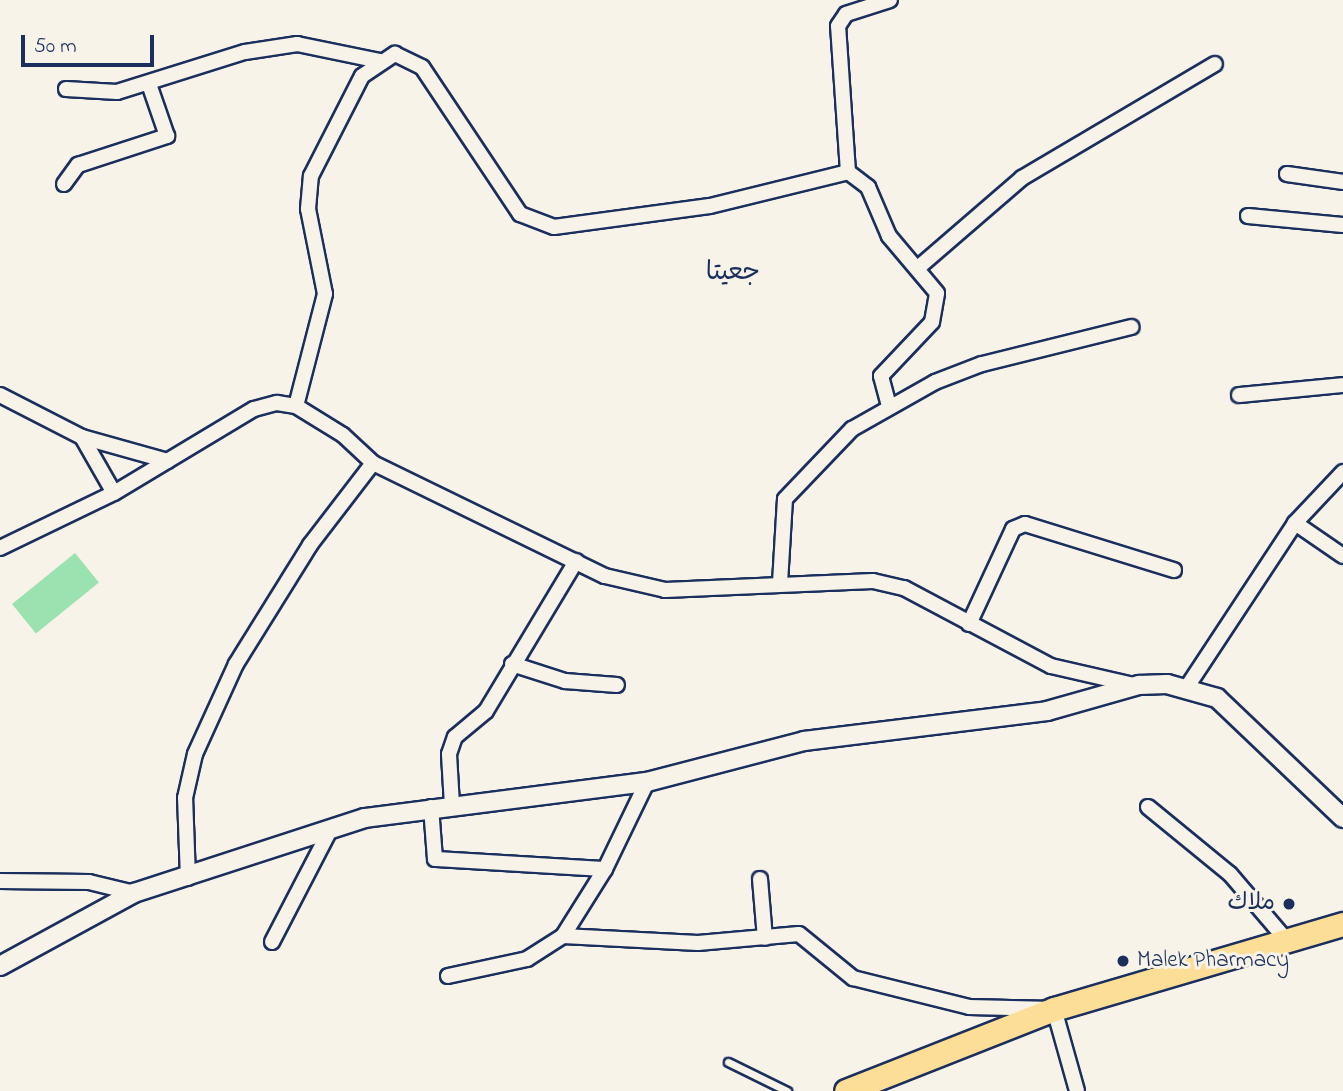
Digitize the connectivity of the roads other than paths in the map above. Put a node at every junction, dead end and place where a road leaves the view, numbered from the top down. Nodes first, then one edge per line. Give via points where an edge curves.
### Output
1 (890, 0) edge
2 (380, 61) junction
3 (1215, 64) dead end
4 (149, 84) junction
5 (66, 89) dead end
6 (848, 173) junction
7 (1287, 174) dead end
8 (1343, 182) edge
9 (64, 184) dead end
10 (1248, 216) dead end
11 (1343, 225) edge
12 (919, 267) junction
13 (1131, 327) dead end
14 (1343, 385) edge
15 (0, 395) edge
16 (1239, 395) dead end
17 (296, 406) junction
18 (889, 406) junction
19 (82, 437) junction
20 (168, 461) junction
21 (373, 464) junction
22 (1343, 472) edge
23 (114, 493) junction
24 (1295, 523) junction
25 (0, 548) edge
26 (1343, 556) edge
27 (576, 561) junction
28 (1174, 570) dead end
29 (780, 583) junction
30 (969, 624) junction
31 (512, 664) junction
32 (617, 685) dead end
33 (1139, 685) junction
34 (1187, 687) junction
35 (647, 782) junction
36 (452, 804) junction
37 (431, 807) junction
38 (1148, 807) dead end
39 (1343, 818) edge
40 (330, 830) junction
41 (605, 869) junction
42 (188, 878) junction
43 (760, 879) dead end
44 (0, 881) edge
45 (134, 893) junction
46 (1343, 924) edge
47 (563, 936) junction
48 (765, 938) junction
49 (272, 942) dead end
50 (1289, 943) junction
51 (0, 966) edge
52 (448, 976) dead end
53 (1054, 1009) junction
54 (728, 1062) dead end
55 (1079, 1089) edge
56 (787, 1091) edge
57 (846, 1091) edge

1 - 6 street via 846,14 838,26
2 - 4 street via 297,44 245,52
2 - 6 street via 395,54 422,67 520,214 554,227 710,206
2 - 17 street via 349,94 309,183 325,293
3 - 12 street via 1022,178
4 - 5 street via 94,94
4 - 9 street via 166,136 78,165
6 - 12 street via 868,187 889,236
7 - 8 street
10 - 11 street
12 - 18 street via 937,293 939,309 880,376
13 - 18 street via 982,364
14 - 16 street
15 - 19 street
17 - 20 street via 254,408
17 - 21 street via 343,435
18 - 29 street via 852,429 785,499
19 - 20 street
19 - 23 street
20 - 23 street
21 - 27 street
21 - 42 street via 310,545 236,664 195,754 185,798
22 - 24 street
23 - 25 street
24 - 26 street
24 - 34 street
27 - 29 street via 665,590
27 - 31 street
28 - 30 street via 1025,524 1013,529
29 - 30 street via 873,581 904,588
30 - 33 street via 1063,671
31 - 32 street via 575,683
31 - 36 street via 486,711 455,737 449,754
33 - 34 street
33 - 35 street via 1047,711 804,741
34 - 39 street via 1240,714
35 - 36 street
35 - 41 street
36 - 37 street
37 - 40 street
37 - 41 street via 435,859
38 - 50 street via 1230,874
40 - 42 street
40 - 49 street
41 - 47 street
42 - 45 street
43 - 48 street
44 - 45 street via 89,882
45 - 51 street
46 - 50 highway
47 - 48 street via 698,943
47 - 52 street via 527,959
48 - 53 street via 812,938 853,978 925,997 969,1007
50 - 53 highway
53 - 55 street
53 - 57 highway
54 - 56 lane

